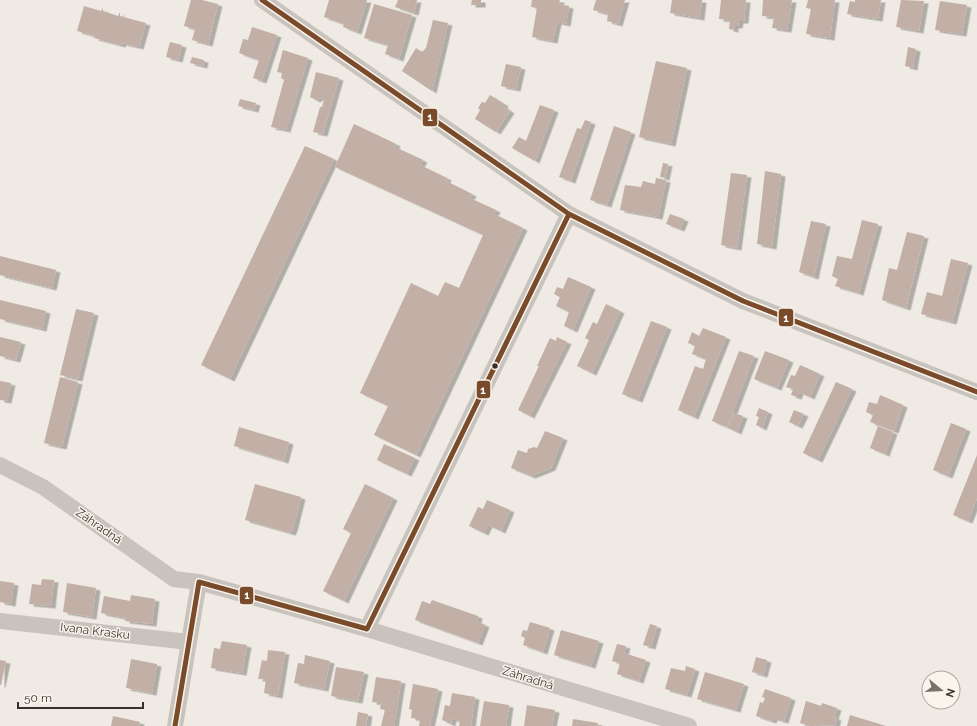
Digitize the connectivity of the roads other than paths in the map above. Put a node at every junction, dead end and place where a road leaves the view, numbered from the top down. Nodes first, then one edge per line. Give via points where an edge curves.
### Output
1 (262, 0) edge
2 (569, 214) junction
3 (977, 392) edge
4 (0, 465) edge
5 (199, 582) junction
6 (0, 621) edge
7 (367, 629) junction
8 (189, 642) junction
9 (175, 726) edge
10 (689, 726) edge

1 - 2 street
2 - 3 street via 743,301
2 - 7 street
4 - 5 street, Záhradná via 43,487 174,579
5 - 7 street, Záhradná
5 - 8 street
6 - 8 street, Ivana Krasku
7 - 10 street, Záhradná
8 - 9 street

